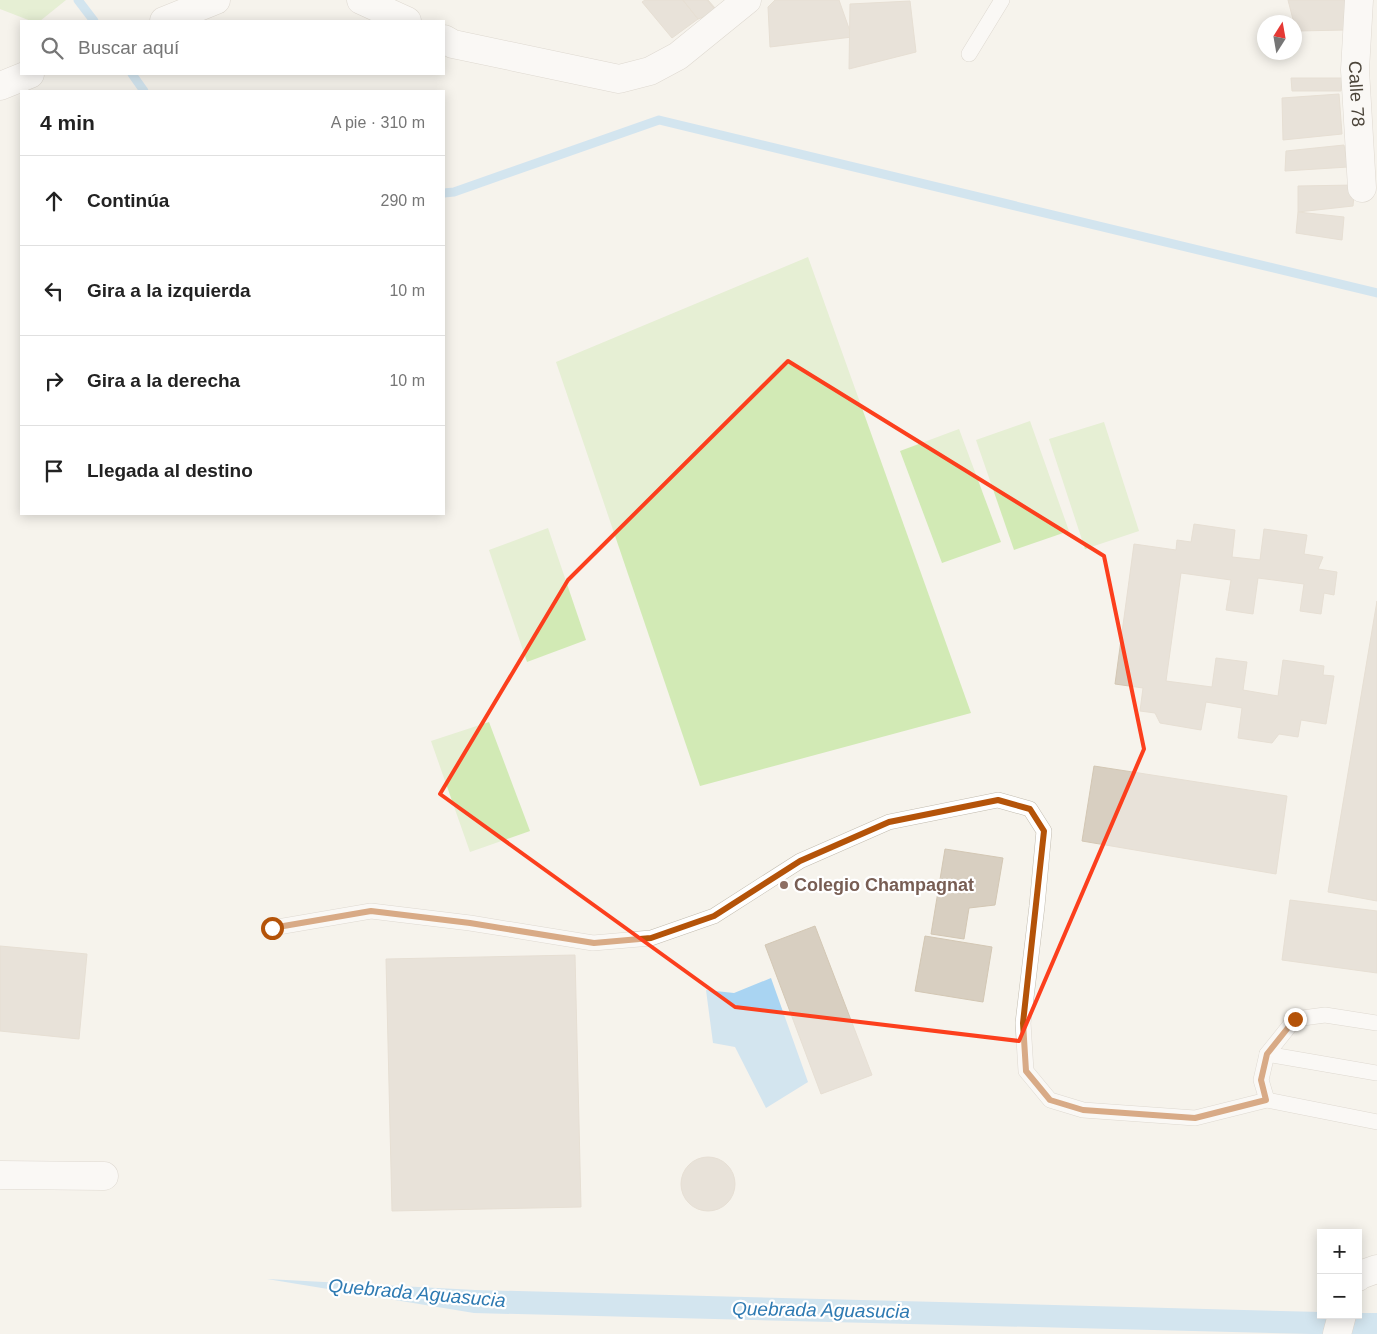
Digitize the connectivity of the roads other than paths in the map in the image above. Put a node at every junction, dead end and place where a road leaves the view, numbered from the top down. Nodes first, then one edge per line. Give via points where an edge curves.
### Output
1 (216, 0) edge
2 (361, 0) edge
3 (747, 0) edge
4 (1002, 0) edge
5 (1359, 0) edge
6 (166, 20) edge
7 (405, 20) edge
8 (445, 40) edge
9 (1367, 44) edge
10 (969, 54) dead end
11 (28, 75) edge
12 (0, 86) edge
13 (1368, 156) edge
14 (1362, 188) dead end
15 (272, 928) dead end
16 (1377, 1023) edge
17 (1267, 1054) junction
18 (1377, 1073) edge
19 (1266, 1100) junction
20 (1377, 1122) edge
21 (0, 1175) edge
22 (104, 1176) dead end
23 (1377, 1269) edge
24 (1362, 1274) edge

1 - 6 street
2 - 7 street
3 - 8 street via 678,56 650,71 619,79 453,44
4 - 10 lane
5 - 9 street, Calle 78
9 - 13 street, Calle 78 via 1355,70
11 - 12 street
13 - 14 street, Calle 78
15 - 19 lane via 371,911 594,943 651,938 714,916 800,861 889,822 998,800 1030,809 1044,831 1023,1023 1026,1071 1050,1100 1083,1110 1195,1118
16 - 17 lane via 1325,1015 1295,1019
17 - 18 lane
17 - 19 lane via 1261,1080
19 - 20 lane
21 - 22 street
23 - 24 street

